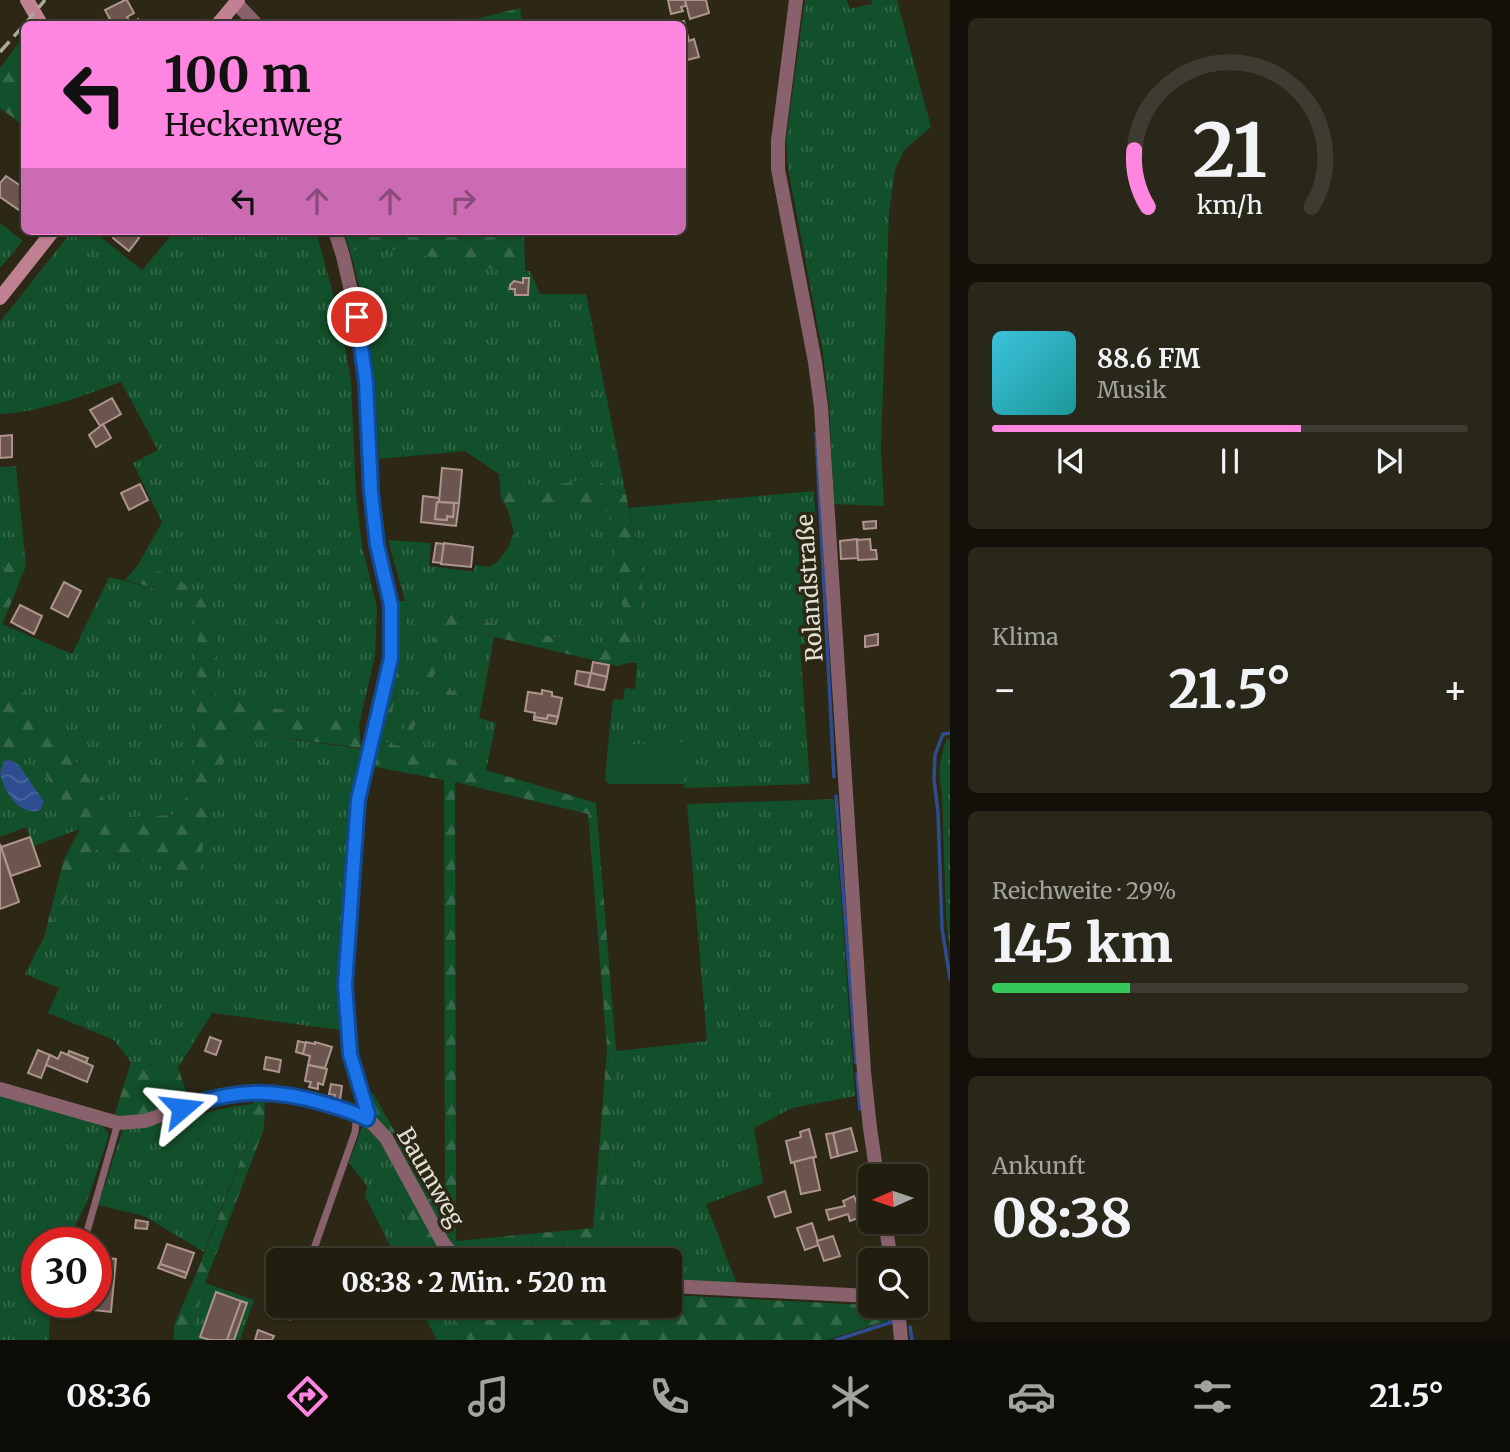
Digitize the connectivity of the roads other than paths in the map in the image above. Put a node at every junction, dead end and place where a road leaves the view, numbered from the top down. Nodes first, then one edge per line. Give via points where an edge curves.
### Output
1 (27, 0) edge
2 (796, 0) edge
3 (237, 1) edge
4 (39, 21) edge
5 (220, 21) edge
6 (254, 21) edge
7 (50, 235) edge
8 (336, 235) edge
9 (0, 298) edge
10 (0, 1089) edge
11 (362, 1116) junction
12 (118, 1123) junction
13 (875, 1164) edge
14 (88, 1227) edge
15 (314, 1248) edge
16 (447, 1248) edge
17 (682, 1287) edge
18 (858, 1295) edge
19 (899, 1318) edge
20 (901, 1340) edge

1 - 4 main road
2 - 13 street, Rolandstraße via 778,141 779,169 821,407 863,1058
3 - 5 main road
3 - 6 street
7 - 9 main road
8 - 11 street via 357,317 377,545 391,605 391,658 358,800 345,985 350,1054 368,1114
10 - 12 street
11 - 12 street via 301,1097 256,1091 200,1101 145,1121
11 - 15 lane
11 - 16 street, Baumweg via 386,1138
12 - 14 lane
17 - 18 street
19 - 20 street

